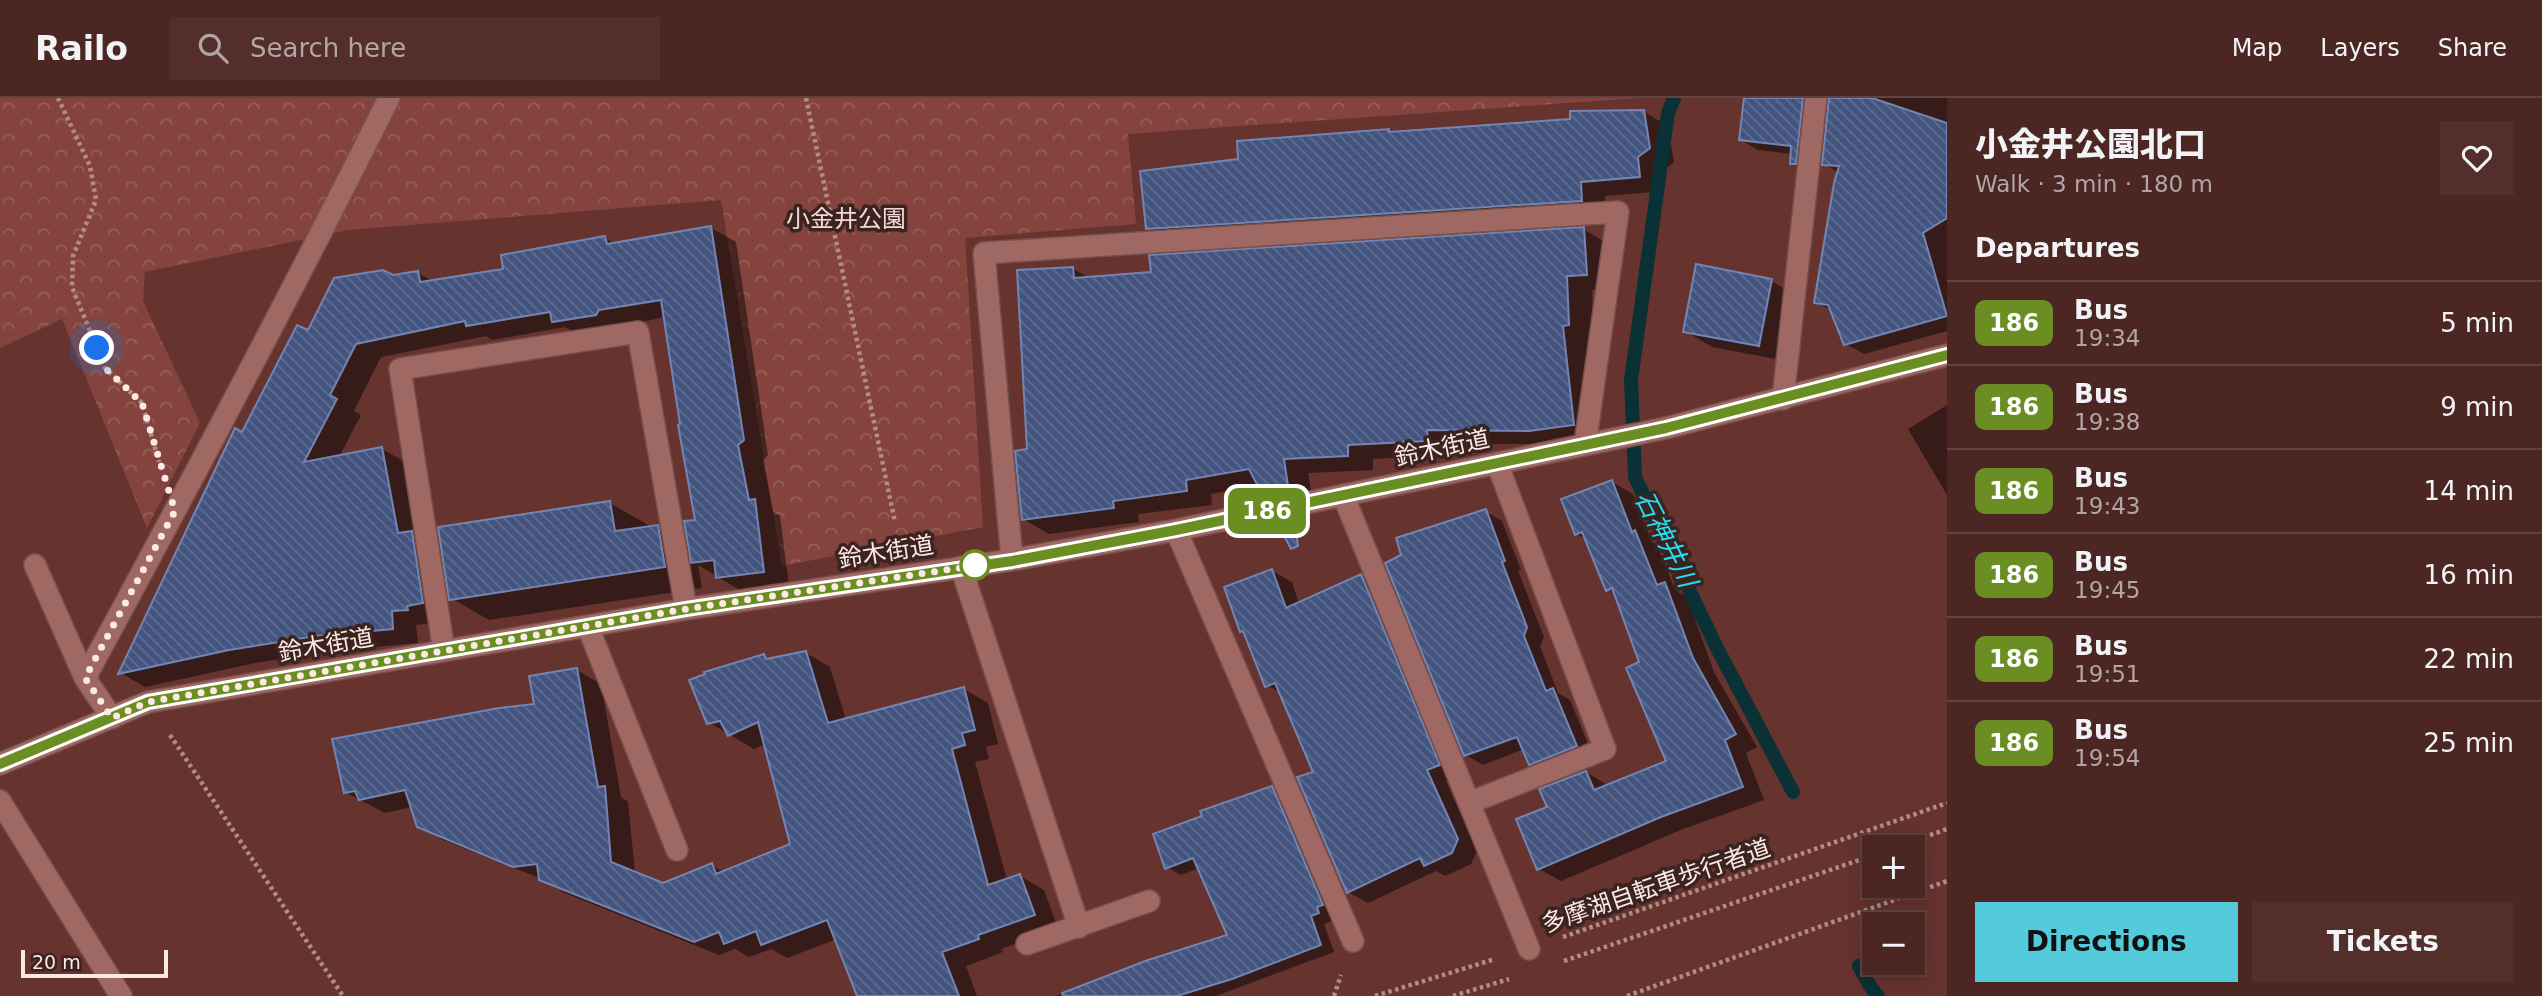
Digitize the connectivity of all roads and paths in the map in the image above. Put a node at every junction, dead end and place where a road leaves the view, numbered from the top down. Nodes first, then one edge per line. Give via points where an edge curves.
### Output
1 (58, 98) edge
2 (389, 98) edge
3 (806, 98) edge
4 (1816, 98) edge
5 (1947, 355) edge
6 (1783, 399) junction
7 (1593, 443) junction
8 (1497, 463) junction
9 (1343, 495) junction
10 (175, 511) junction
11 (895, 522) dead end
12 (1176, 530) junction
13 (1012, 561) junction
14 (35, 565) dead end
15 (961, 567) junction
16 (686, 609) junction
17 (588, 627) junction
18 (444, 651) junction
19 (85, 678) junction
20 (148, 702) junction
21 (112, 718) junction
22 (0, 764) edge
23 (0, 801) edge
24 (1469, 803) junction
25 (1947, 803) edge
26 (1947, 830) edge
27 (1925, 838) edge
28 (677, 850) dead end
29 (1862, 859) edge
30 (1947, 881) edge
31 (1149, 901) dead end
32 (1079, 927) junction
33 (1353, 941) dead end
34 (1027, 944) dead end
35 (1529, 949) junction
36 (1552, 965) dead end
37 (1515, 977) dead end
38 (121, 996) edge
39 (343, 996) edge
40 (1375, 996) edge
41 (1453, 996) edge
42 (1626, 996) edge

1 - 10 path via 90,166 96,200 73,256 72,287 105,368 142,403
2 - 10 street
3 - 11 path
4 - 6 street
5 - 6 street, 鈴木街道
6 - 7 street, 鈴木街道
7 - 8 street, 鈴木街道
7 - 13 street via 1618,212 984,253
8 - 9 street, 鈴木街道
8 - 24 street via 1605,748
9 - 12 street, 鈴木街道
9 - 24 street
10 - 19 street
12 - 13 street, 鈴木街道
12 - 33 street
13 - 15 street, 鈴木街道
14 - 19 street
15 - 16 street, 鈴木街道
15 - 32 street
16 - 17 street, 鈴木街道
16 - 18 street via 638,332 400,369
17 - 18 street, 鈴木街道
17 - 28 street
18 - 20 street, 鈴木街道
19 - 21 street
20 - 21 street, 鈴木街道
20 - 39 path
21 - 22 street, 鈴木街道
23 - 38 street
24 - 35 street
25 - 35 path, 多摩湖自転車歩行者道
26 - 27 path
29 - 36 path
30 - 42 path
31 - 32 street
32 - 34 street
35 - 40 path, 多摩湖自転車歩行者道
37 - 41 path

